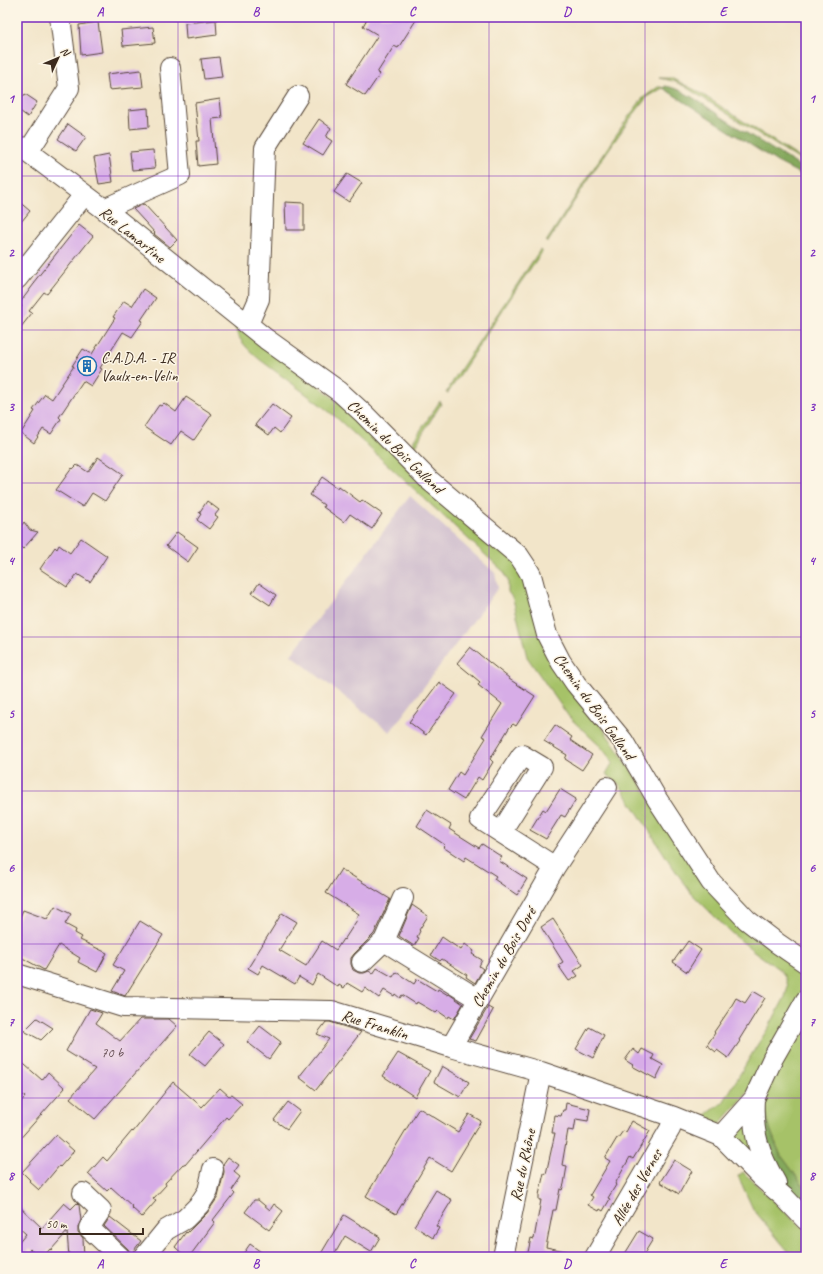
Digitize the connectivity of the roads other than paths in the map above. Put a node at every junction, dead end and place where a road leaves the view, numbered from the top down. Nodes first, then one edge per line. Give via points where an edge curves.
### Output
1 (60, 17) edge
2 (170, 68) dead end
3 (298, 96) dead end
4 (23, 149) edge
5 (84, 195) junction
6 (104, 209) junction
7 (17, 279) edge
8 (248, 324) junction
9 (607, 787) dead end
10 (501, 832) dead end
11 (555, 867) junction
12 (403, 898) dead end
13 (384, 941) junction
14 (362, 962) dead end
15 (806, 963) edge
16 (17, 974) edge
17 (478, 999) junction
18 (806, 1000) edge
19 (451, 1047) junction
20 (542, 1072) junction
21 (754, 1099) junction
22 (674, 1117) junction
23 (721, 1136) junction
24 (213, 1169) dead end
25 (83, 1193) dead end
26 (784, 1197) junction
27 (806, 1220) edge
28 (120, 1257) edge
29 (144, 1257) edge
30 (504, 1257) edge
31 (595, 1257) edge

1 - 4 street via 69,88
2 - 6 street via 180,175
3 - 8 street via 265,148 259,299
4 - 5 street, Rue Lamartine
5 - 6 street, Rue Lamartine
5 - 7 street
6 - 8 street, Rue Lamartine
8 - 15 street, Chemin du Bois Galland via 352,402 429,480 519,556 531,575 547,635 561,662 623,741 711,882 747,920
9 - 11 street, Chemin du Bois Doré
10 - 11 street
11 - 17 street, Chemin du Bois Doré
12 - 13 street
13 - 14 street
13 - 17 street
16 - 19 street, Rue Franklin via 123,1007 332,1011
17 - 19 street, Chemin du Bois Doré
18 - 21 street via 773,1058
19 - 20 street, Rue Franklin
20 - 22 street, Rue Franklin
20 - 30 street, Rue du Rhône
21 - 23 street
21 - 26 street via 753,1114 757,1143 770,1174
22 - 23 street, Rue Franklin
22 - 31 street, Allée des Vernes via 670,1129
23 - 26 street
24 - 29 street via 208,1191 199,1205 185,1219 166,1230
25 - 28 street via 101,1210 89,1228
26 - 27 street

